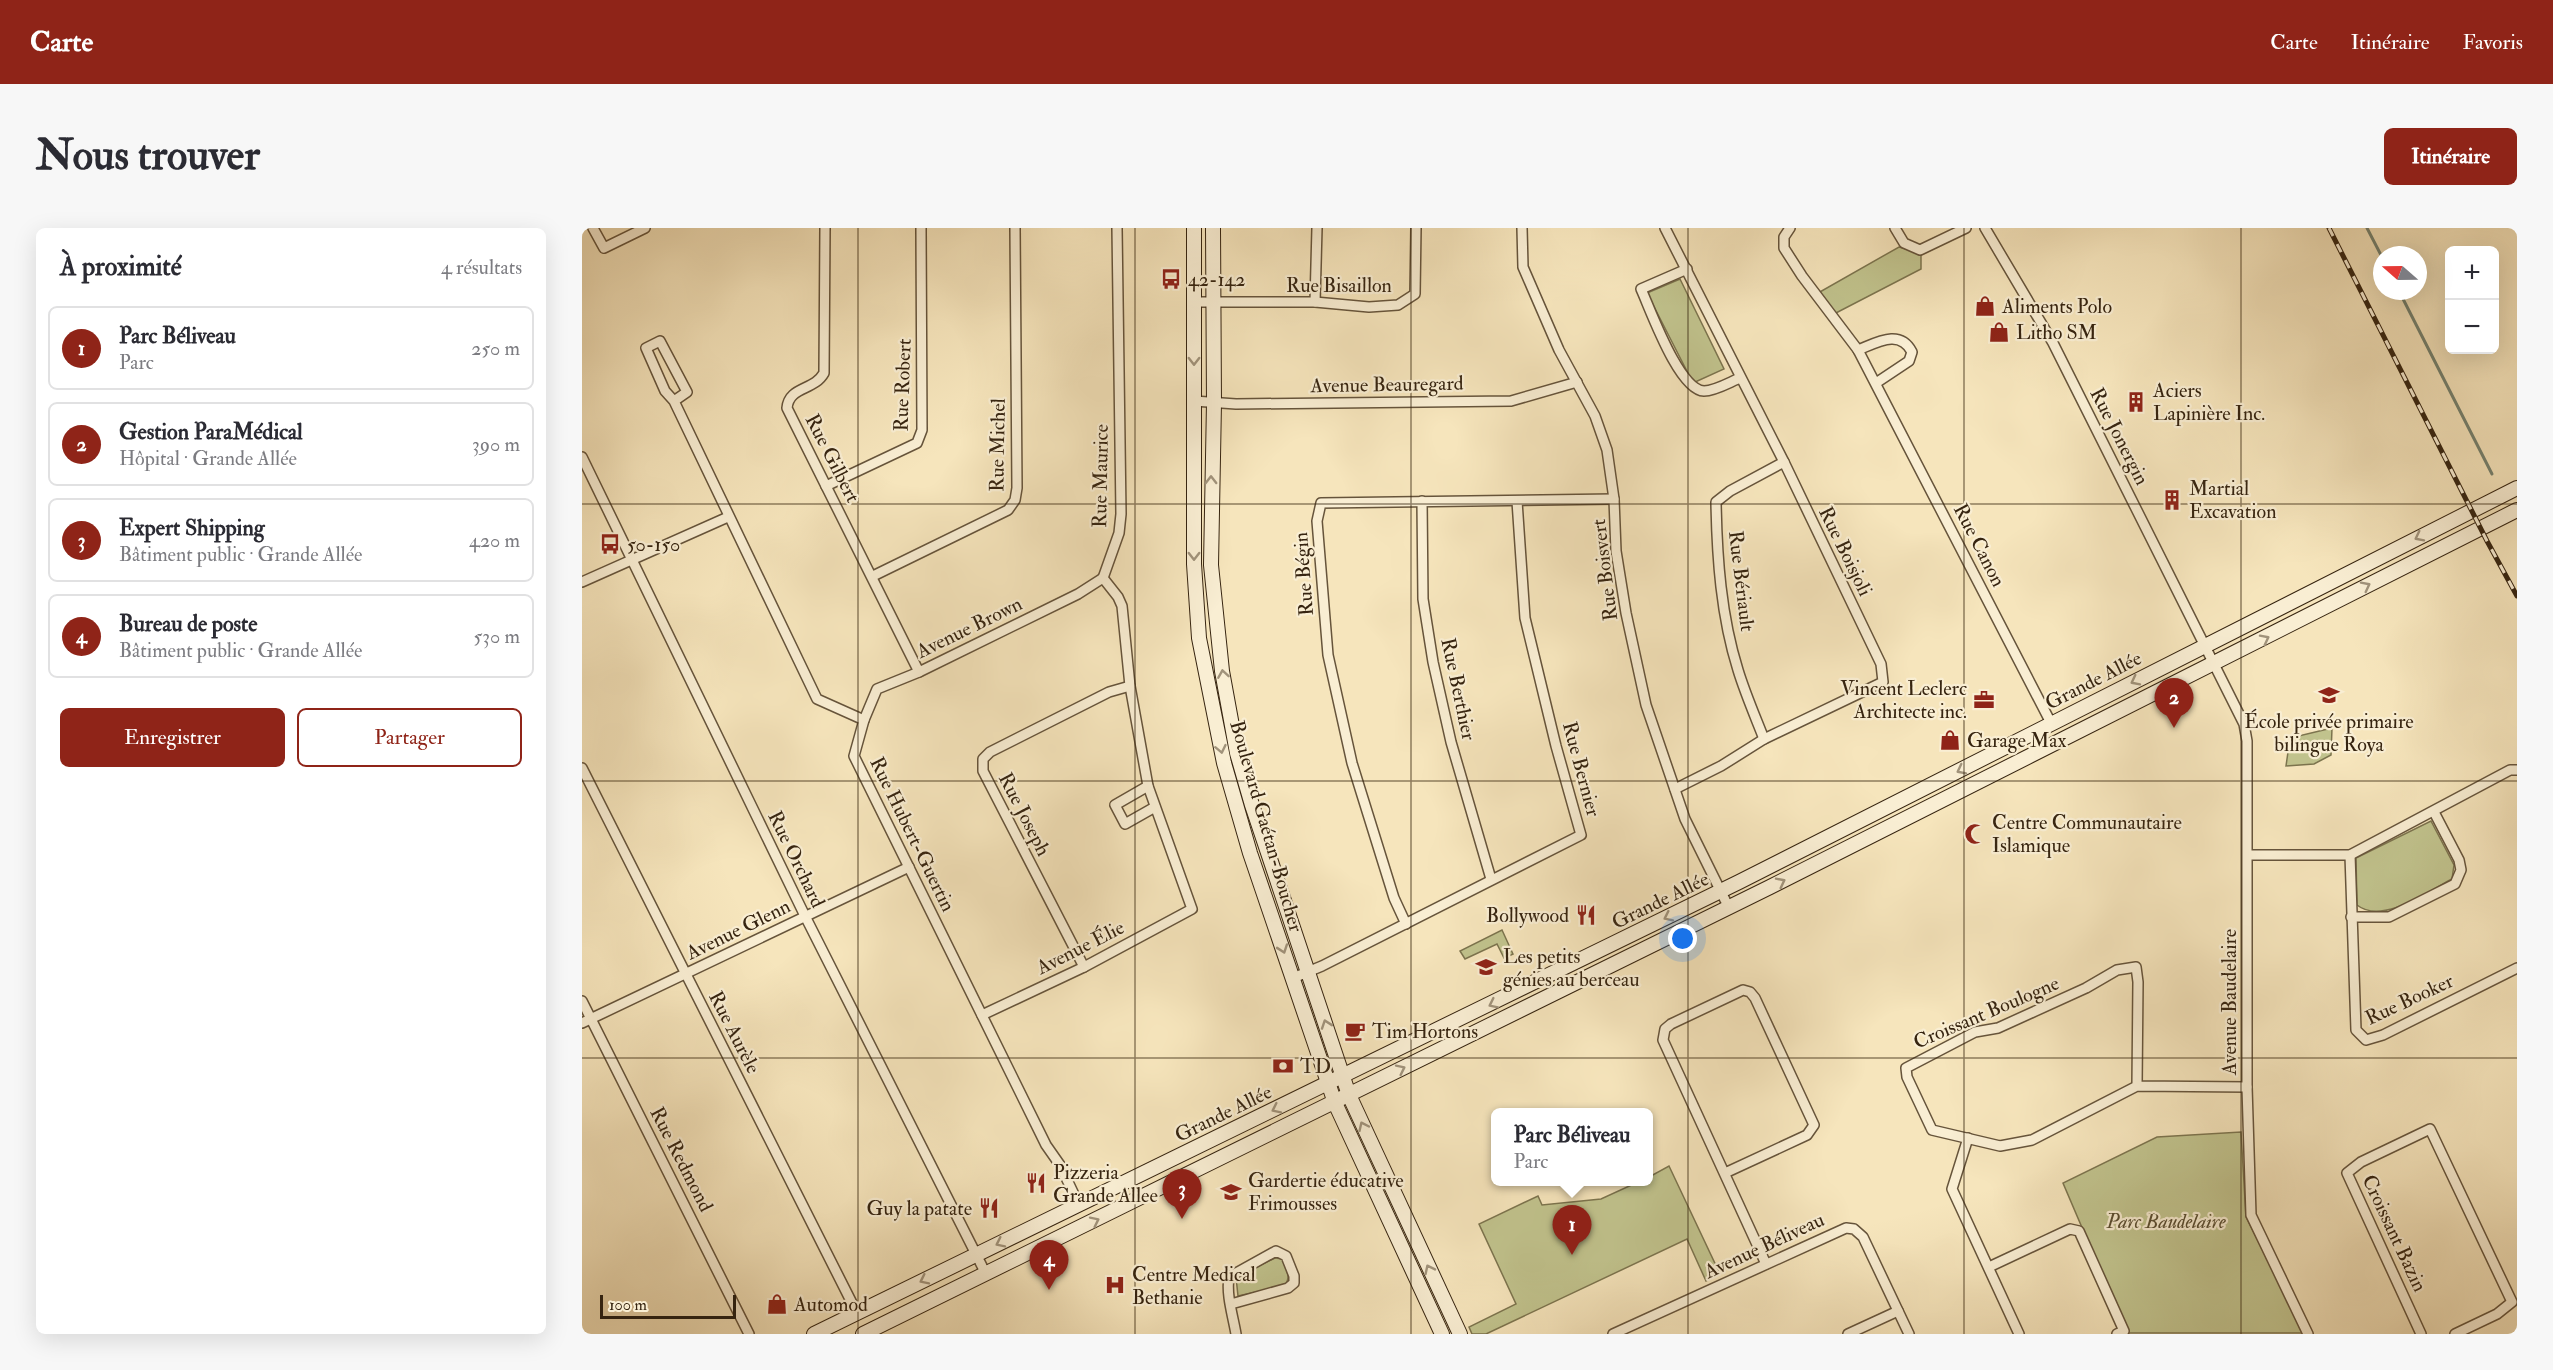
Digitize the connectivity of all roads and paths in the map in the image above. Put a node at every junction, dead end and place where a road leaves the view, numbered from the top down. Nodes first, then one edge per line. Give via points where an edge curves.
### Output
1 (593, 228) edge
2 (645, 228) edge
3 (825, 228) edge
4 (921, 228) edge
5 (1016, 228) edge
6 (1117, 228) edge
7 (1194, 228) edge
8 (1213, 228) edge
9 (1317, 228) edge
10 (1416, 228) edge
11 (1522, 228) edge
12 (1665, 228) edge
13 (1790, 228) edge
14 (1895, 228) edge
15 (1966, 228) edge
16 (1984, 228) edge
17 (1687, 269) junction
18 (1193, 302) junction
19 (1213, 302) junction
20 (1315, 302) junction
21 (1858, 350) junction
22 (1740, 378) junction
23 (1577, 382) junction
24 (1876, 383) junction
25 (674, 401) junction
26 (1194, 402) junction
27 (1214, 403) junction
28 (582, 457) edge
29 (1784, 462) junction
30 (826, 486) junction
31 (2517, 488) edge
32 (1614, 499) junction
33 (1422, 501) junction
34 (1517, 501) junction
35 (2517, 510) edge
36 (728, 517) junction
37 (633, 560) junction
38 (873, 576) junction
39 (1103, 578) junction
40 (582, 582) edge
41 (2205, 645) junction
42 (2215, 664) junction
43 (919, 672) junction
44 (1130, 686) junction
45 (864, 720) junction
46 (2050, 723) junction
47 (1764, 739) junction
48 (582, 768) edge
49 (2517, 770) edge
50 (1148, 786) junction
51 (1675, 789) junction
52 (1155, 807) junction
53 (2434, 812) junction
54 (2248, 855) junction
55 (2350, 855) junction
56 (909, 867) junction
57 (1491, 879) junction
58 (1720, 891) junction
59 (1729, 908) junction
60 (805, 916) junction
61 (2351, 917) junction
62 (1406, 924) junction
63 (1084, 967) junction
64 (2517, 968) edge
65 (1308, 972) junction
66 (686, 974) junction
67 (1293, 978) junction
68 (582, 1001) edge
69 (982, 1015) junction
70 (586, 1021) edge
71 (1343, 1076) junction
72 (1328, 1084) junction
73 (2137, 1086) junction
74 (2247, 1087) junction
75 (1349, 1095) junction
76 (1335, 1103) junction
77 (1968, 1138) junction
78 (1725, 1173) junction
79 (1079, 1205) junction
80 (977, 1255) junction
81 (1766, 1264) junction
82 (1989, 1267) junction
83 (986, 1274) junction
84 (1231, 1304) junction
85 (1898, 1311) junction
86 (857, 1313) junction
87 (1457, 1328) edge
88 (1437, 1332) edge
89 (749, 1334) edge
90 (814, 1334) edge
91 (863, 1334) edge
92 (1236, 1334) edge
93 (1613, 1334) edge
94 (1848, 1334) edge
95 (1909, 1334) edge
96 (2019, 1334) edge
97 (2117, 1334) edge
98 (2308, 1334) edge
99 (2421, 1334) edge
100 (2455, 1334) edge

1 - 2 street via 604,248
3 - 30 street, Rue Gilbert via 825,373 820,381 793,394 788,408
4 - 30 street, Rue Robert via 922,430 917,443
5 - 38 street, Rue Michel via 1015,500 1008,510
6 - 39 street, Rue Maurice via 1121,514 1119,533
7 - 18 main road, Boulevard Gaétan-Boucher
8 - 19 main road, Boulevard Gaétan-Boucher
9 - 20 street
10 - 20 street, Rue Bisaillon via 1415,294 1398,305 1369,307
11 - 23 street, Rue Boisvert via 1523,267
12 - 17 street, Rue Boisjoli
13 - 21 street, Rue Canon via 1784,237 1784,248
14 - 15 street via 1904,243 1920,250
16 - 41 street, Rue Jonergin via 2053,343
17 - 22 street, Rue Boisjoli
17 - 22 street via 1641,289 1674,361 1690,385 1704,391
18 - 19 street, Rue Bisaillon
18 -> 26 main road, Boulevard Gaétan-Boucher
19 - 20 street, Rue Bisaillon
19 - 27 main road, Boulevard Gaétan-Boucher
21 - 24 street, Rue Canon
21 - 24 street via 1883,340 1907,342 1912,352 1910,361
22 - 29 street, Rue Boisjoli
23 - 27 street, Avenue Beauregard via 1511,401
23 - 32 street, Rue Boisvert via 1607,450
24 - 46 street, Rue Canon
25 - 25 street via 665,391 646,348 660,341 687,392
25 - 36 street
26 - 27 street, Avenue Beauregard
26 -> 67 main road, Boulevard Gaétan-Boucher via 1194,564 1199,638 1224,763 1250,854
65 -> 27 main road, Boulevard Gaétan-Boucher via 1246,786 1222,671 1211,565
28 - 37 street, Rue Orchard
29 - 47 street, Rue Bériault via 1716,502 1723,606 1737,669
29 - 47 street, Rue Boisjoli via 1881,663 1883,682
30 - 38 street, Rue Gilbert
31 -> 41 main road, Grande Allée
32 - 34 street, Rue Bégin
32 - 51 street, Rue Boisvert via 1616,551 1626,613 1646,705
33 - 34 street, Rue Bégin
33 - 57 street, Rue Berthier via 1423,599 1433,662 1451,742
33 - 62 street, Rue Bégin via 1322,503 1317,520 1328,655 1352,763 1394,898
34 - 57 street, Rue Bernier via 1525,618 1581,835
42 -> 35 main road, Grande Allée
36 - 37 street
36 - 45 street via 817,699
37 - 40 street
37 - 60 street, Rue Orchard
38 - 43 street, Rue Gilbert
39 - 43 street, Avenue Brown
39 - 44 street via 1122,606
41 - 42 street, Rue Jonergin
41 -> 46 main road, Grande Allée
42 - 54 street, Avenue Baudelaire via 2247,735
59 -> 42 main road, Grande Allée
43 - 45 street, Avenue Brown via 878,689
44 - 50 street
44 - 63 street, Rue Joseph via 1109,692 983,759 983,771
45 - 56 street, Rue Hubert-Guertin via 854,756
46 -> 58 main road, Grande Allée
47 - 51 street, Rue Boisjoli
48 - 66 street, Rue Aurèle
49 - 53 street
50 - 52 street
50 - 52 street via 1115,805 1125,824
51 - 58 street, Rue Boisvert
52 - 63 street, Avenue Élie via 1192,909
53 - 55 street
53 - 61 street via 2459,860 2461,870 2455,884 2389,917
54 - 55 street
54 - 74 street, Avenue Baudelaire
55 - 61 street, Rue Booker
56 - 60 street, Avenue Glenn
56 - 69 street, Rue Hubert-Guertin
57 - 62 street, Rue Bernier
58 - 59 street, Rue Boisvert
58 -> 71 main road, Grande Allée
75 -> 59 main road, Grande Allée
60 - 66 street, Avenue Glenn
60 - 80 street, Rue Orchard
61 - 64 street, Rue Booker via 2355,1030 2366,1040
62 - 65 street, Rue Bernier
63 - 69 street, Avenue Élie
65 - 67 street, Rue Bernier
71 -> 65 main road, Boulevard Gaétan-Boucher
66 - 70 street, Avenue Glenn
66 - 86 street, Rue Aurèle
67 - 72 main road, Boulevard Gaétan-Boucher
68 - 70 street, Rue Redmond
69 - 79 street, Rue Hubert-Guertin
70 - 89 street, Rue Redmond
71 - 72 main road, Grande Allée
71 - 75 main road, Boulevard Gaétan-Boucher
72 - 76 main road, Boulevard Gaétan-Boucher
72 -> 79 main road, Grande Allée
73 - 74 street, Croissant Boulogne
73 - 77 street, Croissant Boulogne via 2032,1140 2000,1146
73 - 77 street, Croissant Boulogne via 2136,967 2117,970 1998,1028 1975,1032 1906,1068 1906,1077 1932,1130
74 - 98 street, Avenue Baudelaire via 2251,1215
75 - 76 main road, Grande Allée
87 -> 75 main road, Boulevard Gaétan-Boucher
83 -> 76 main road, Grande Allée
76 - 88 main road, Boulevard Gaétan-Boucher
77 - 82 street via 1952,1189
78 - 78 street via 1663,1036 1671,1024 1743,990 1756,1001 1814,1125 1807,1135
78 - 81 street
79 -> 80 main road, Grande Allée
80 - 83 street, Rue Orchard
80 -> 86 main road, Grande Allée
81 - 85 street, Avenue Béliveau via 1842,1228 1854,1229 1863,1237
81 - 93 street, Avenue Béliveau
82 - 96 street
82 - 97 street via 2070,1229 2079,1231 2124,1331
83 - 91 main road, Grande Allée
84 - 84 street via 1231,1274 1276,1251 1286,1256 1294,1283
84 - 92 street
85 - 94 street
85 - 95 street, Avenue Béliveau
86 - 90 main road, Grande Allée
87 - 88 main road
99 - 100 street, Croissant Bazin via 2347,1173 2361,1162 2430,1129 2512,1302 2497,1314

